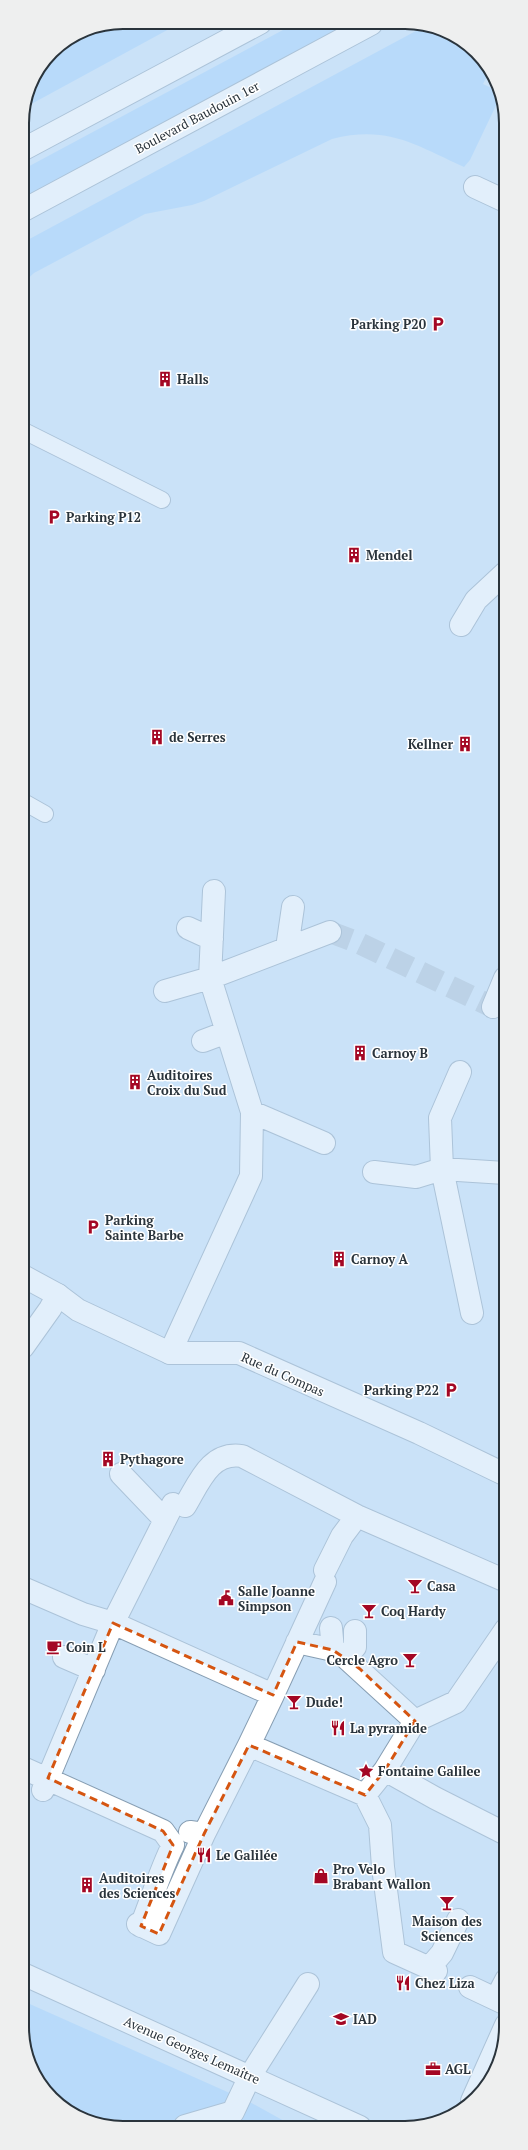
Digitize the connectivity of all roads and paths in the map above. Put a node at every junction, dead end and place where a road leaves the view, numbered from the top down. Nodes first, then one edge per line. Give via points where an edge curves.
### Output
1 (249, 29) edge
2 (362, 29) edge
3 (29, 146) edge
4 (475, 187) dead end
5 (499, 198) edge
6 (29, 207) edge
7 (29, 434) edge
8 (162, 500) dead end
9 (499, 579) edge
10 (461, 625) dead end
11 (29, 805) edge
12 (45, 814) dead end
13 (214, 890) dead end
14 (293, 907) dead end
15 (188, 928) dead end
16 (330, 932) tunnel mouth
17 (212, 939) junction
18 (287, 948) junction
19 (210, 978) junction
20 (165, 990) dead end
21 (499, 992) edge
22 (493, 1007) dead end
23 (227, 1032) junction
24 (203, 1041) dead end
25 (460, 1072) dead end
26 (252, 1112) junction
27 (324, 1143) dead end
28 (442, 1170) junction
29 (374, 1172) dead end
30 (499, 1173) edge
31 (29, 1279) edge
32 (58, 1295) junction
33 (472, 1313) dead end
34 (29, 1339) edge
35 (170, 1353) junction
36 (499, 1472) edge
37 (121, 1474) dead end
38 (174, 1510) junction
39 (357, 1516) junction
40 (499, 1578) edge
41 (29, 1591) edge
42 (113, 1623) junction
43 (331, 1628) dead end
44 (355, 1631) dead end
45 (499, 1639) edge
46 (297, 1642) junction
47 (339, 1653) junction
48 (64, 1656) dead end
49 (94, 1670) junction
50 (273, 1695) junction
51 (415, 1720) junction
52 (249, 1745) junction
53 (386, 1770) junction
54 (29, 1772) edge
55 (46, 1784) junction
56 (365, 1795) junction
57 (499, 1830) edge
58 (458, 1920) dead end
59 (29, 1977) edge
60 (308, 1984) dead end
61 (470, 1987) dead end
62 (499, 2001) edge
63 (497, 2045) edge
64 (250, 2076) junction
65 (479, 2085) edge
66 (202, 2121) edge
67 (347, 2121) edge

1 - 3 street
2 - 6 street, Boulevard Baudouin 1er
4 - 5 street
7 - 8 lane
9 - 10 street via 476,600
11 - 12 lane
13 - 17 street
14 - 18 street
15 - 17 street
16 - 18 street
17 - 19 street
18 - 19 street
19 - 20 street
19 - 23 street
21 - 22 street
23 - 24 street
23 - 26 street
25 - 28 street via 440,1118
26 - 27 street
26 - 35 street via 251,1176
28 - 29 street via 416,1177
28 - 30 street
28 - 33 street
31 - 32 street, Rue du Compas
32 - 34 street
32 - 35 street, Rue du Compas via 78,1310
35 - 36 street, Rue du Compas via 239,1353
37 - 38 street
38 - 39 street via 217,1460 231,1455 242,1456
38 - 42 street
39 - 40 street
39 - 46 street via 342,1536
41 - 42 street via 83,1614
42 - 49 street
42 - 50 street
43 - 47 street
44 - 47 street via 355,1647
45 - 51 street via 456,1702
46 - 47 street
46 - 50 street
47 - 51 street
48 - 49 street
49 - 55 street
50 - 52 street
51 - 53 street
52 - 55 street via 197,1833 159,1934 139,1925 154,1893 155,1873 173,1845 163,1831
52 - 56 street
53 - 56 street
53 - 57 street via 434,1798
54 - 55 street
56 - 58 street via 380,1824 394,1952 433,1970
59 - 64 street, Avenue Georges Lemaître
60 - 64 street
61 - 62 street
63 - 65 street
64 - 66 street via 233,2112
64 - 67 street, Avenue Georges Lemaître

